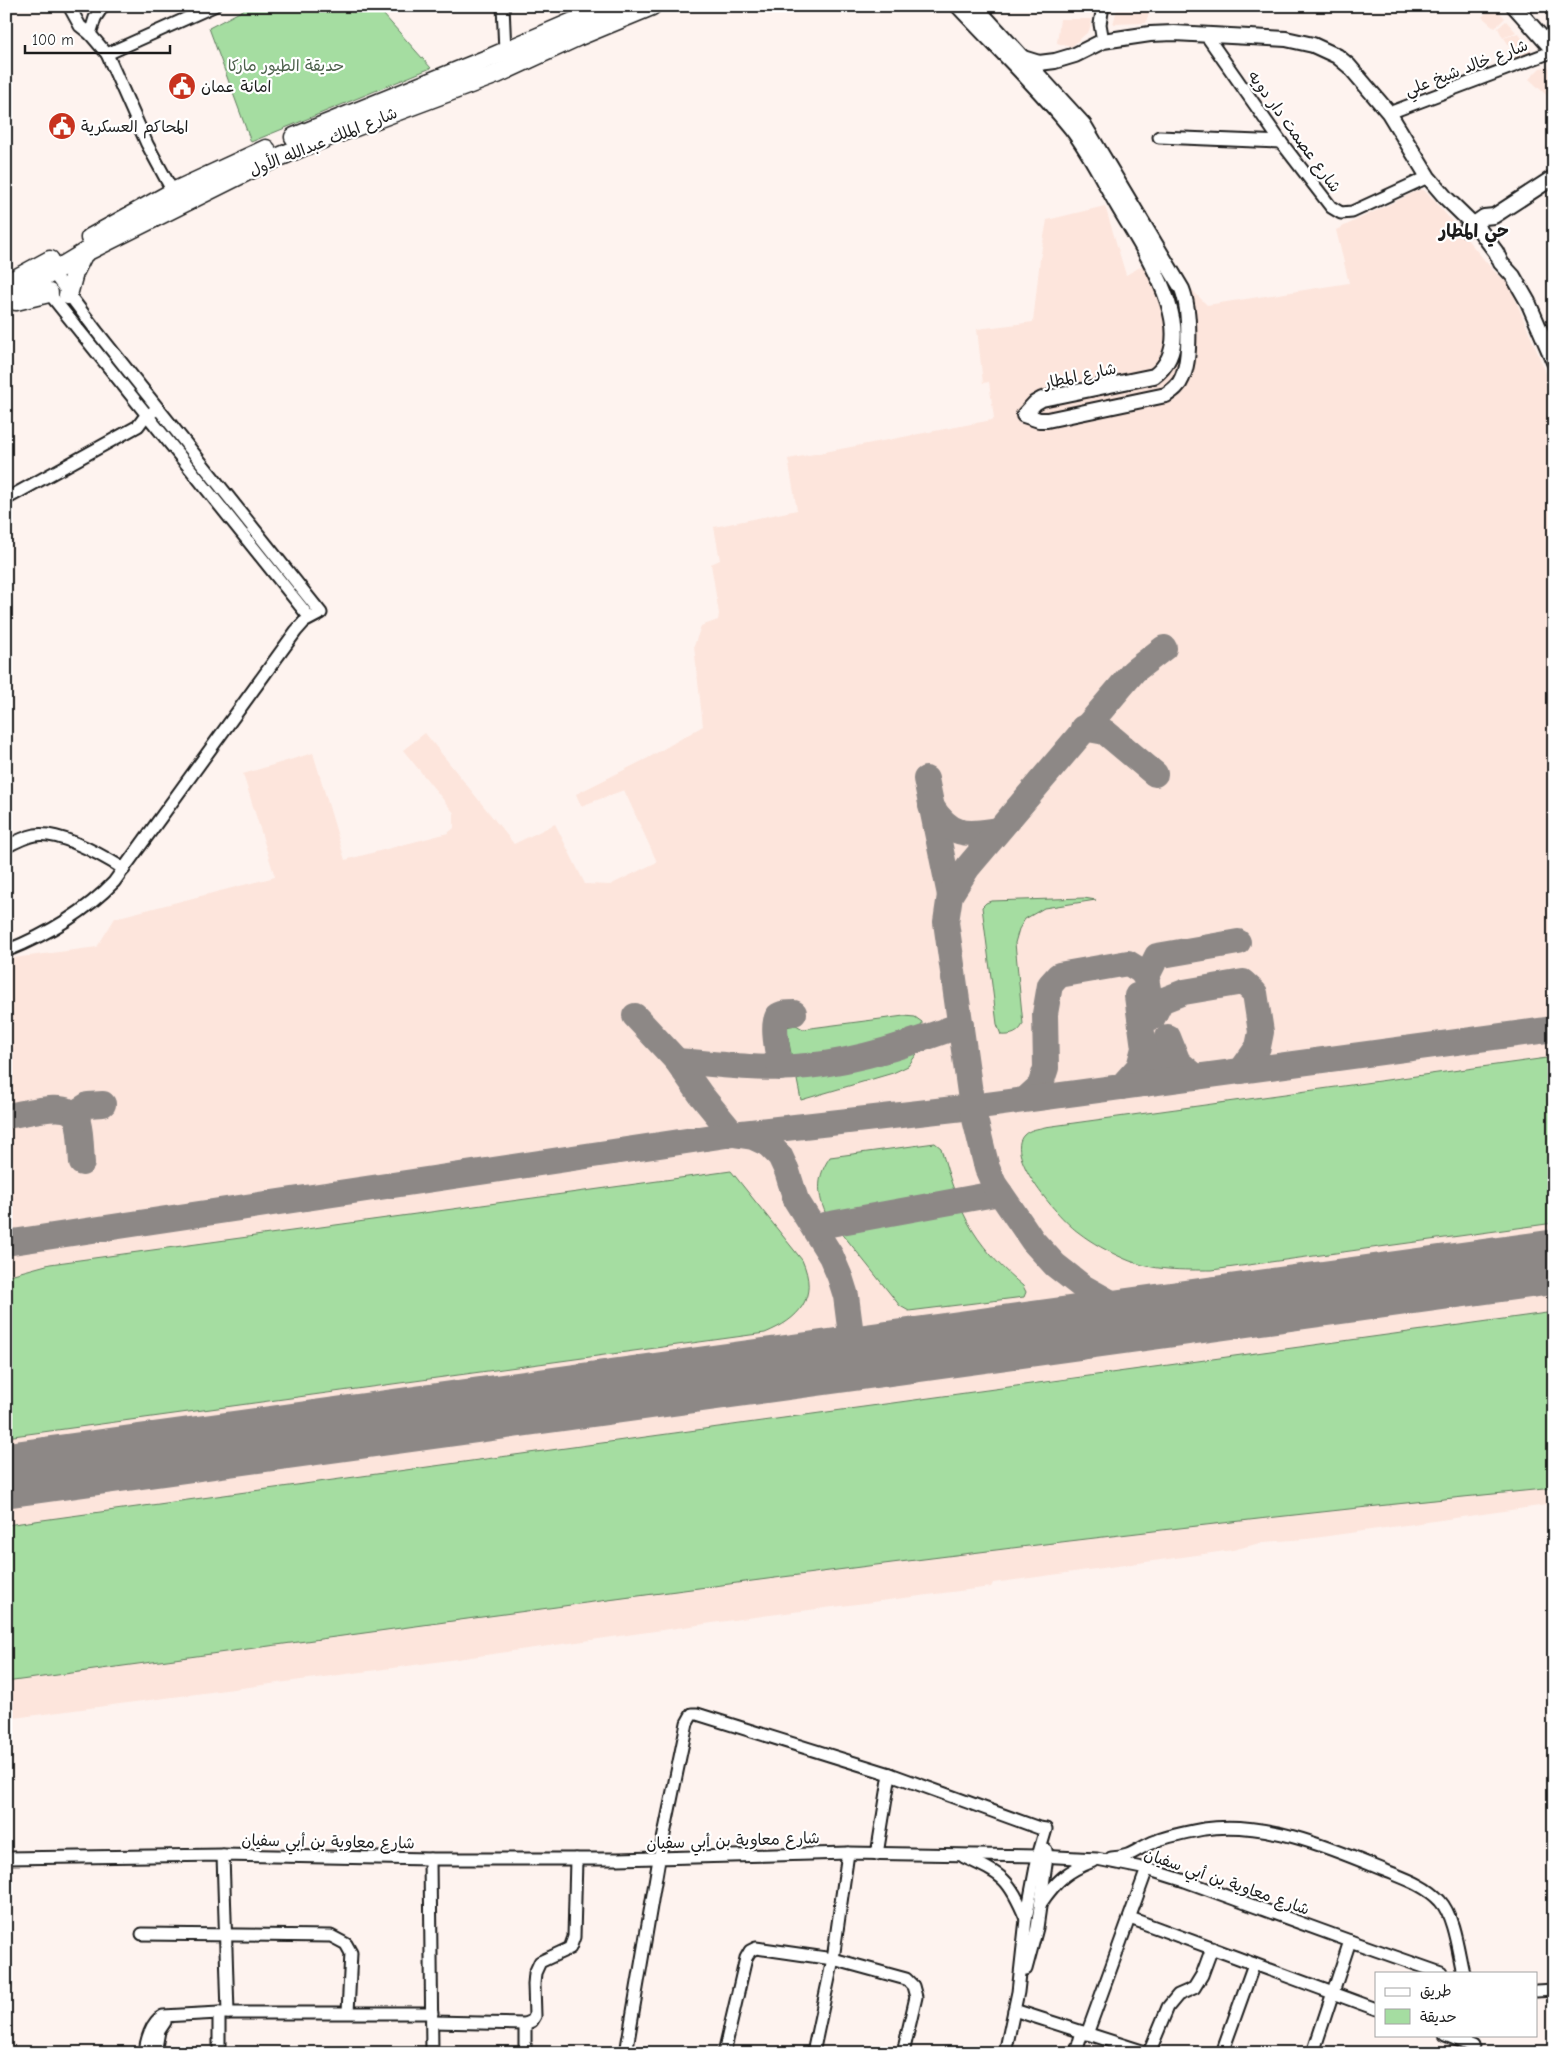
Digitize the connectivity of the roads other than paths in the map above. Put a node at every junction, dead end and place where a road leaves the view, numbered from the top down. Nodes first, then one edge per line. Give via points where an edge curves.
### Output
1 (69, 6) edge
2 (103, 6) edge
3 (214, 6) edge
4 (503, 6) edge
5 (610, 6) edge
6 (652, 6) edge
7 (958, 6) edge
8 (975, 6) edge
9 (1103, 6) edge
10 (1514, 6) edge
11 (90, 34) junction
12 (1206, 35) junction
13 (1103, 41) junction
14 (506, 51) junction
15 (1554, 51) edge
16 (107, 54) junction
17 (1020, 57) junction
18 (1389, 113) junction
19 (1160, 137) dead end
20 (1281, 142) junction
21 (1428, 177) junction
22 (1554, 177) edge
23 (173, 192) junction
24 (1474, 231) junction
25 (1150, 248) junction
26 (84, 253) junction
27 (43, 276) junction
28 (1160, 281) junction
29 (6, 284) edge
30 (1182, 289) junction
31 (68, 295) junction
32 (6, 302) edge
33 (1188, 326) junction
34 (1173, 328) junction
35 (98, 333) junction
36 (88, 341) junction
37 (1554, 362) edge
38 (162, 412) junction
39 (151, 419) junction
40 (6, 499) edge
41 (315, 616) junction
42 (6, 847) edge
43 (124, 869) junction
44 (6, 951) edge
45 (890, 1774) junction
46 (848, 1854) junction
47 (877, 1854) junction
48 (223, 1855) junction
49 (960, 1855) junction
50 (1042, 1856) junction
51 (6, 1858) edge
52 (430, 1859) junction
53 (576, 1859) junction
54 (659, 1859) junction
55 (1097, 1859) junction
56 (1147, 1869) junction
57 (1041, 1903) junction
58 (1130, 1918) junction
59 (1026, 1919) junction
60 (142, 1934) dead end
61 (226, 1935) junction
62 (1350, 1941) junction
63 (1212, 1948) junction
64 (833, 1959) junction
65 (1254, 1964) junction
66 (1438, 1972) edge
67 (1463, 1972) edge
68 (1554, 1990) edge
69 (1538, 1991) edge
70 (1018, 1992) junction
71 (1334, 1992) junction
72 (1375, 2009) edge
73 (1014, 2010) junction
74 (348, 2012) junction
75 (223, 2013) junction
76 (172, 2016) junction
77 (432, 2018) junction
78 (525, 2024) junction
79 (1085, 2033) junction
80 (1447, 2036) edge
81 (1473, 2045) edge
82 (145, 2053) edge
83 (155, 2053) edge
84 (219, 2053) edge
85 (432, 2053) edge
86 (525, 2053) edge
87 (626, 2053) edge
88 (724, 2053) edge
89 (813, 2053) edge
90 (903, 2053) edge
91 (1005, 2053) edge
92 (1076, 2053) edge
93 (1149, 2053) edge
94 (1222, 2053) edge
95 (1313, 2053) edge

1 - 11 street via 80,26
2 - 11 street
3 - 16 street
4 - 14 street
5 - 14 main road, شارع الملك عبدالله الأول
6 - 26 main road, شارع الملك عبدالله الأول via 497,74 281,156
7 - 25 street, شارع المطار via 1073,130
8 - 17 street, شارع المطار
9 - 13 street via 1100,24
10 - 15 street
11 - 16 street
12 - 13 street via 1156,34
12 - 18 street via 1286,39 1325,50 1349,66
12 - 20 street, شارع عصمت دار دويه
13 - 17 street via 1055,61 1039,62
14 - 23 main road, شارع الملك عبدالله الأول via 270,148
15 - 18 street, شارع خالد شيخ علي
16 - 23 street via 147,144
17 - 25 street, شارع المطار via 1084,125
18 - 21 street
19 - 20 street
20 - 21 street, شارع عصمت دار دويه via 1327,202 1341,213 1352,212
21 - 24 street
22 - 24 street
23 - 27 main road, شارع الملك عبدالله الأول
24 - 37 street via 1496,252 1513,276
25 - 28 street, شارع المطار
25 - 30 street, شارع المطار
26 - 27 main road, شارع الملك عبدالله الأول
26 - 31 main road
27 - 29 main road, شارع الملك عبدالله الأول
27 - 31 street
27 - 32 main road, شارع الملك عبدالله الأول
27 - 36 street
28 - 30 street via 1168,285 1176,297 1180,296
28 - 34 street, شارع المطار via 1169,302
30 - 33 street, شارع المطار
31 - 35 street
33 - 34 street
33 - 34 street, شارع المطار via 1183,376 1166,395 1047,420 1024,415 1042,400 1154,376 1168,362
35 - 36 street
35 - 38 street
36 - 39 street
38 - 39 street
38 - 41 street
39 - 40 street
39 - 41 street
41 - 43 street via 296,631
42 - 43 street via 34,835 51,835
43 - 44 street via 79,913
45 - 47 street
45 - 50 street via 1046,1829
45 - 54 street via 692,1714 687,1723
46 - 47 street, شارع معاوية بن أبي سفيان
46 - 54 street, شارع معاوية بن أبي سفيان
46 - 64 street
47 - 49 street, شارع معاوية بن أبي سفيان
48 - 51 street, شارع معاوية بن أبي سفيان
48 - 52 street, شارع معاوية بن أبي سفيان
48 - 61 street
49 - 50 street, شارع معاوية بن أبي سفيان
49 - 59 street via 1002,1877
50 - 55 street, شارع معاوية بن أبي سفيان
50 - 57 street
50 - 59 street
52 - 53 street, شارع معاوية بن أبي سفيان
52 - 77 street
53 - 54 street, شارع معاوية بن أبي سفيان
53 - 78 street via 574,1937 570,1948 540,1962 535,1973 535,2016
54 - 87 street
55 - 56 street, شارع معاوية بن أبي سفيان
55 - 57 street via 1068,1872
55 - 67 street via 1124,1857 1164,1838 1205,1829 1234,1827 1293,1837 1411,1881 1440,1900 1447,1911
56 - 58 street
56 - 62 street, شارع معاوية بن أبي سفيان
57 - 70 street
58 - 63 street
58 - 79 street
59 - 70 street
60 - 61 street
61 - 74 street via 331,1936 340,1939 351,1953
61 - 75 street
62 - 66 street, شارع معاوية بن أبي سفيان
62 - 71 street
63 - 65 street
63 - 93 street via 1194,1988 1178,1995 1168,2007
64 - 88 street via 768,1949 750,1951
64 - 89 street
64 - 90 street via 911,1982 916,1997
65 - 71 street
65 - 94 street
68 - 69 street
70 - 73 street
71 - 72 street
71 - 95 street
73 - 79 street
73 - 91 street
74 - 75 street
74 - 77 street
75 - 76 street
75 - 84 street
76 - 82 street via 163,2016 155,2022
76 - 83 street via 159,2031
77 - 78 street
77 - 85 street
78 - 86 street
79 - 92 street
79 - 93 street
80 - 81 street

